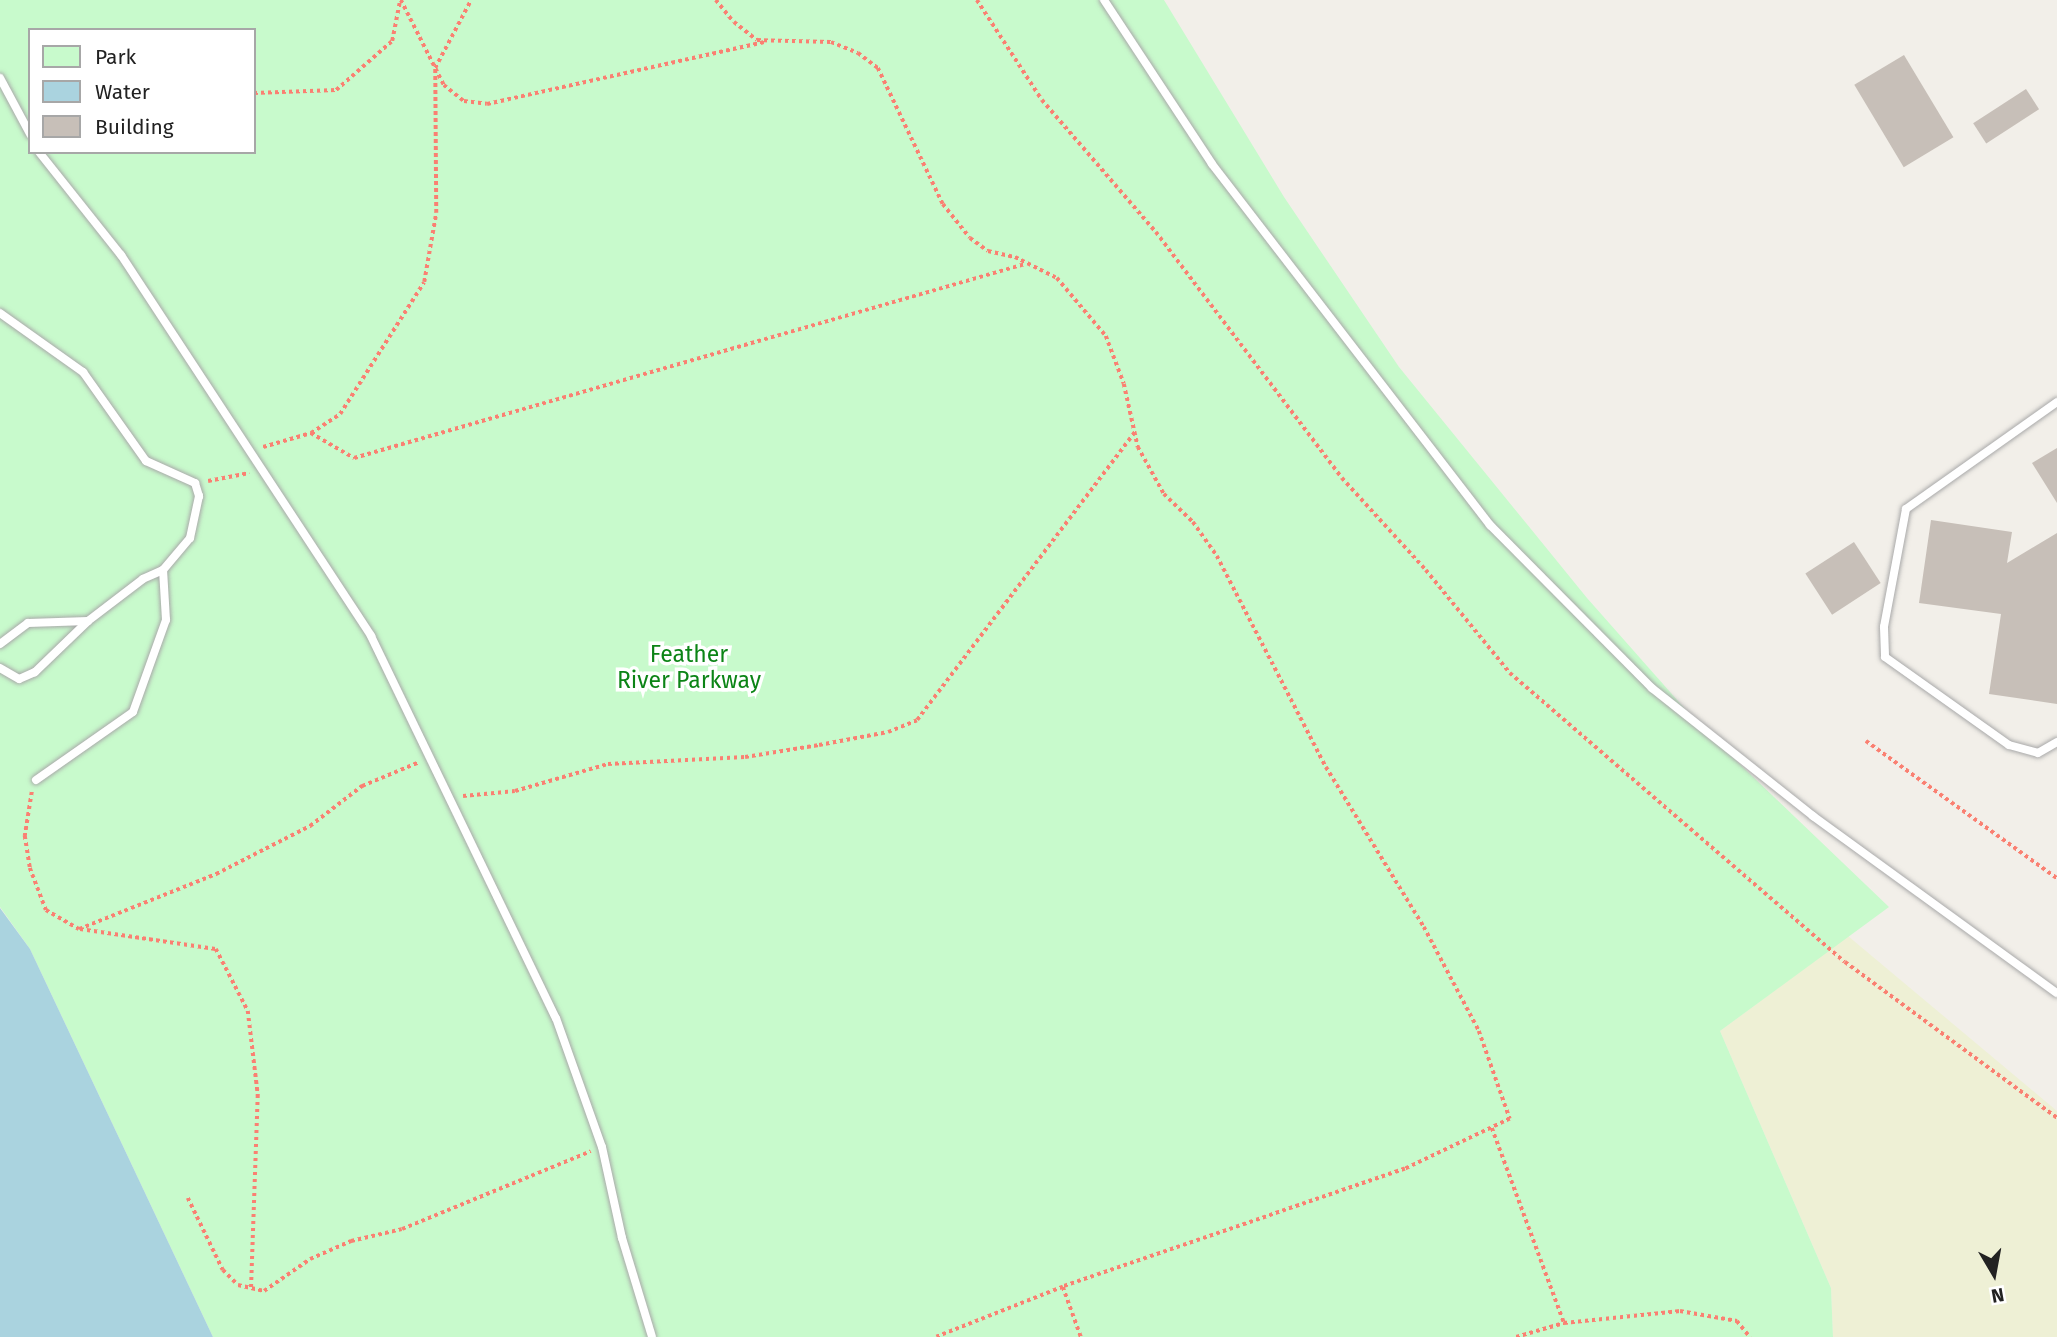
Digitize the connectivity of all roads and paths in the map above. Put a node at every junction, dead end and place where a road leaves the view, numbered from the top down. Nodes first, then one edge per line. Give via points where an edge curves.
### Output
1 (400, 0) edge
2 (471, 0) edge
3 (716, 0) edge
4 (977, 0) edge
5 (1104, 0) edge
6 (771, 41) junction
7 (435, 68) junction
8 (0, 78) edge
9 (256, 93) edge
10 (28, 130) edge
11 (41, 154) edge
12 (1027, 263) junction
13 (0, 313) edge
14 (2057, 402) edge
15 (1135, 432) junction
16 (311, 433) junction
17 (249, 452) junction
18 (261, 471) junction
19 (195, 483) junction
20 (163, 570) junction
21 (88, 621) junction
22 (0, 644) edge
23 (0, 668) edge
24 (1866, 741) dead end
25 (2057, 742) edge
26 (432, 757) junction
27 (36, 780) joint
28 (450, 797) junction
29 (2057, 878) edge
30 (79, 929) junction
31 (2057, 993) edge
32 (2057, 1118) edge
33 (1492, 1128) junction
34 (602, 1147) junction
35 (188, 1198) dead end
36 (1063, 1287) junction
37 (251, 1291) junction
38 (1564, 1323) junction
39 (652, 1337) edge
40 (937, 1337) edge
41 (1081, 1337) edge
42 (1516, 1337) edge
43 (1750, 1337) edge

1 - 7 path
1 - 9 path via 392,41 337,90
2 - 7 path
3 - 6 path via 750,34
4 - 32 path via 1042,100 1156,232 1342,478 1426,570 1510,673 1845,962
5 - 31 lane via 1212,164 1490,525 1652,688 1813,816
6 - 7 path via 487,104 450,94
6 - 12 path via 831,42 878,68 943,204 979,245
7 - 16 path via 436,213 424,282 340,414
8 - 10 lane
11 - 17 lane via 121,255
12 - 15 path via 1057,278 1106,336
12 - 16 path via 354,458
13 - 19 lane via 83,372 146,461
14 - 25 lane via 1906,509 1884,627 1885,657 2009,745 2038,753
15 - 28 path via 917,720 888,733 807,747 746,757 608,764 515,791
15 - 33 path via 1164,494 1193,522 1217,555 1326,766 1424,927 1479,1031 1510,1119
16 - 17 path
17 - 18 lane
18 - 19 path
18 - 26 lane via 371,636
19 - 20 lane via 198,517 190,538
20 - 21 lane via 143,579
20 - 27 lane via 166,620 133,712
21 - 22 lane via 28,623
21 - 23 lane via 35,672 19,679
24 - 29 path
26 - 28 lane
26 - 30 path via 362,786 310,826 216,874
27 - 30 path via 25,836 30,868 46,910
28 - 34 lane via 556,1018
30 - 37 path via 216,949 248,1011 258,1095
33 - 36 path via 1405,1169
33 - 38 path
34 - 37 path via 402,1229 351,1241 310,1259 264,1291
34 - 39 lane via 622,1238
35 - 37 path via 223,1270
36 - 40 path
36 - 41 path
38 - 42 path
38 - 43 path via 1656,1312 1700,1312 1737,1321

